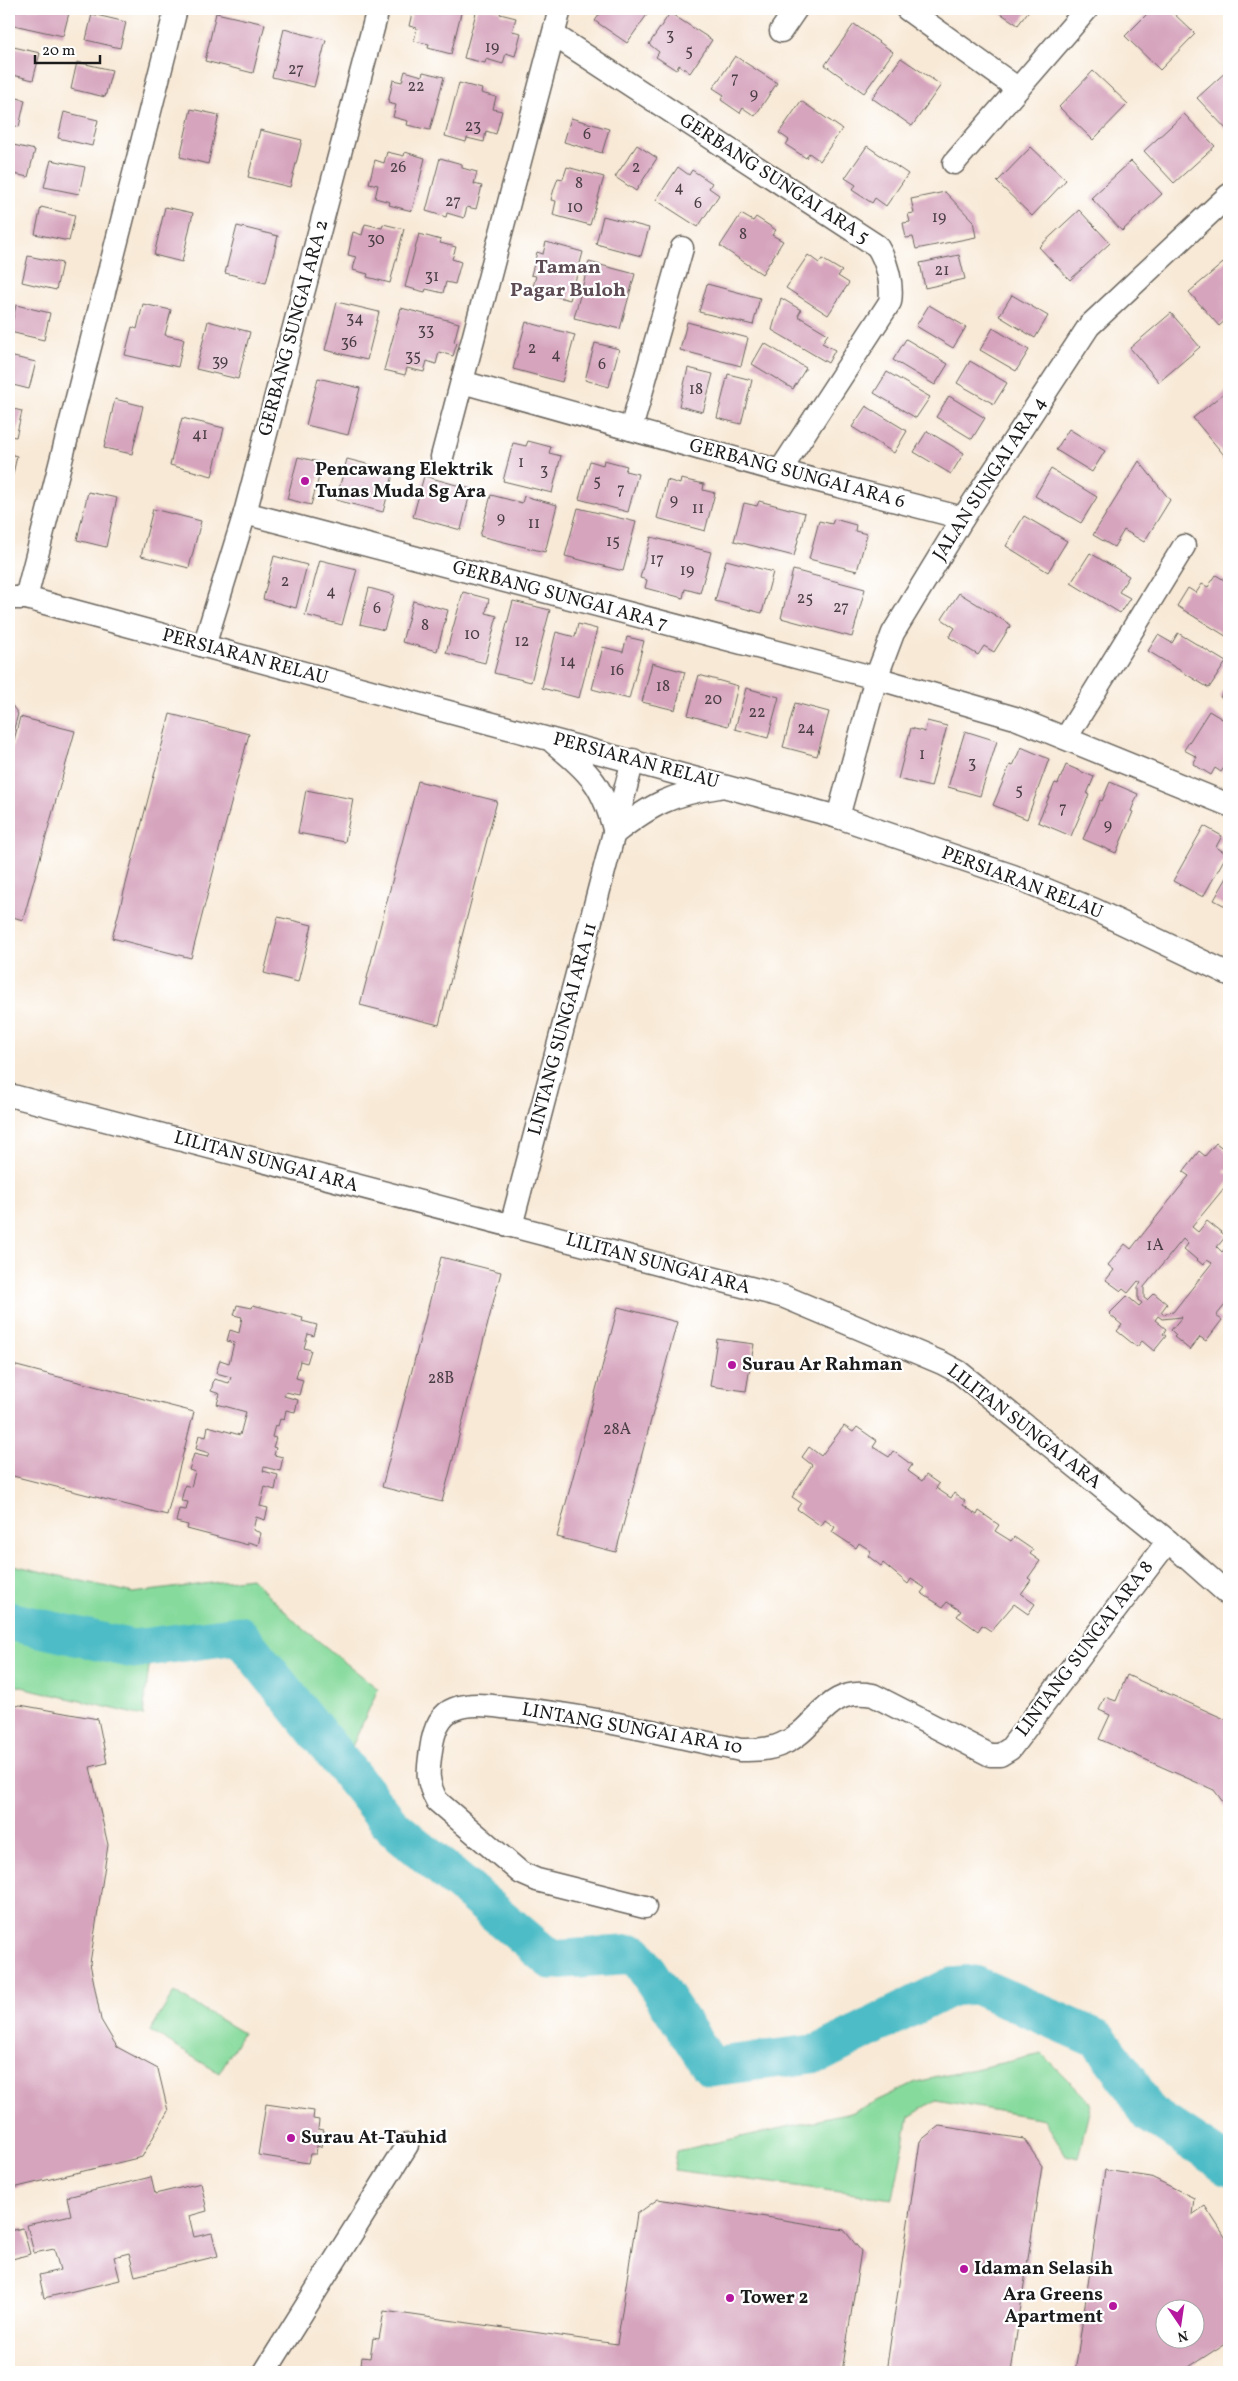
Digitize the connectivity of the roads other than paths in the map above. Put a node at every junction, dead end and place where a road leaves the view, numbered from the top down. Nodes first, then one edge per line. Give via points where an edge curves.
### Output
1 (176, 9) edge
2 (378, 9) edge
3 (560, 9) edge
4 (796, 9) edge
5 (908, 9) edge
6 (1088, 9) edge
7 (781, 31) dead end
8 (554, 35) junction
9 (1017, 88) junction
10 (954, 163) dead end
11 (1229, 195) edge
12 (682, 248) dead end
13 (462, 382) junction
14 (631, 429) junction
15 (442, 457) dead end
16 (780, 471) junction
17 (245, 513) junction
18 (963, 518) junction
19 (1184, 546) dead end
20 (14, 594) edge
21 (204, 646) junction
22 (876, 678) junction
23 (547, 737) junction
24 (1066, 738) junction
25 (634, 760) junction
26 (727, 786) junction
27 (1229, 805) edge
28 (838, 817) junction
29 (615, 833) junction
30 (1229, 974) edge
31 (9, 1095) edge
32 (511, 1226) junction
33 (1168, 1541) junction
34 (1229, 1595) edge
35 (1000, 1755) joint
36 (645, 1908) dead end
37 (407, 2145) dead end
38 (265, 2372) edge

1 - 20 street
2 - 17 street, GERBANG SUNGAI ARA 2
3 - 8 street
4 - 7 street
5 - 9 street
6 - 9 street
8 - 13 street
8 - 16 street, GERBANG SUNGAI ARA 5 via 877,246 883,256 892,290 890,302
9 - 10 street
11 - 18 street, JALAN SUNGAI ARA 4 via 1089,326
12 - 14 street
13 - 14 street, GERBANG SUNGAI ARA 6
13 - 15 street
14 - 16 street, GERBANG SUNGAI ARA 6
16 - 18 street, GERBANG SUNGAI ARA 6
17 - 21 street, GERBANG SUNGAI ARA 2
17 - 22 street, GERBANG SUNGAI ARA 7
18 - 22 street, JALAN SUNGAI ARA 4 via 893,633
19 - 24 street
20 - 21 street, PERSIARAN RELAU
21 - 23 street, PERSIARAN RELAU
22 - 24 street, GERBANG SUNGAI ARA 7 via 1015,718
22 - 28 street, JALAN SUNGAI ARA 4
23 - 25 street, PERSIARAN RELAU
23 - 29 street via 595,780
24 - 27 street, GERBANG SUNGAI ARA 7
25 - 26 street, PERSIARAN RELAU
25 - 29 street, LINTANG SUNGAI ARA 11
26 - 28 street, PERSIARAN RELAU
26 - 29 street via 669,798 649,807
28 - 30 street, PERSIARAN RELAU via 1013,876 1094,910
29 - 32 street, LINTANG SUNGAI ARA 11
31 - 32 street, LILITAN SUNGAI ARA
32 - 33 street, LILITAN SUNGAI ARA via 785,1297 942,1363 959,1372
33 - 34 street, LILITAN SUNGAI ARA
33 - 35 street, LINTANG SUNGAI ARA 8 via 1010,1749
35 - 36 street, LINTANG SUNGAI ARA 10 via 990,1755 873,1695 861,1692 828,1704 802,1730 782,1744 755,1750 740,1750 561,1713 477,1705 452,1709 444,1716 433,1738 428,1776 430,1789 437,1801 521,1873
37 - 38 street

